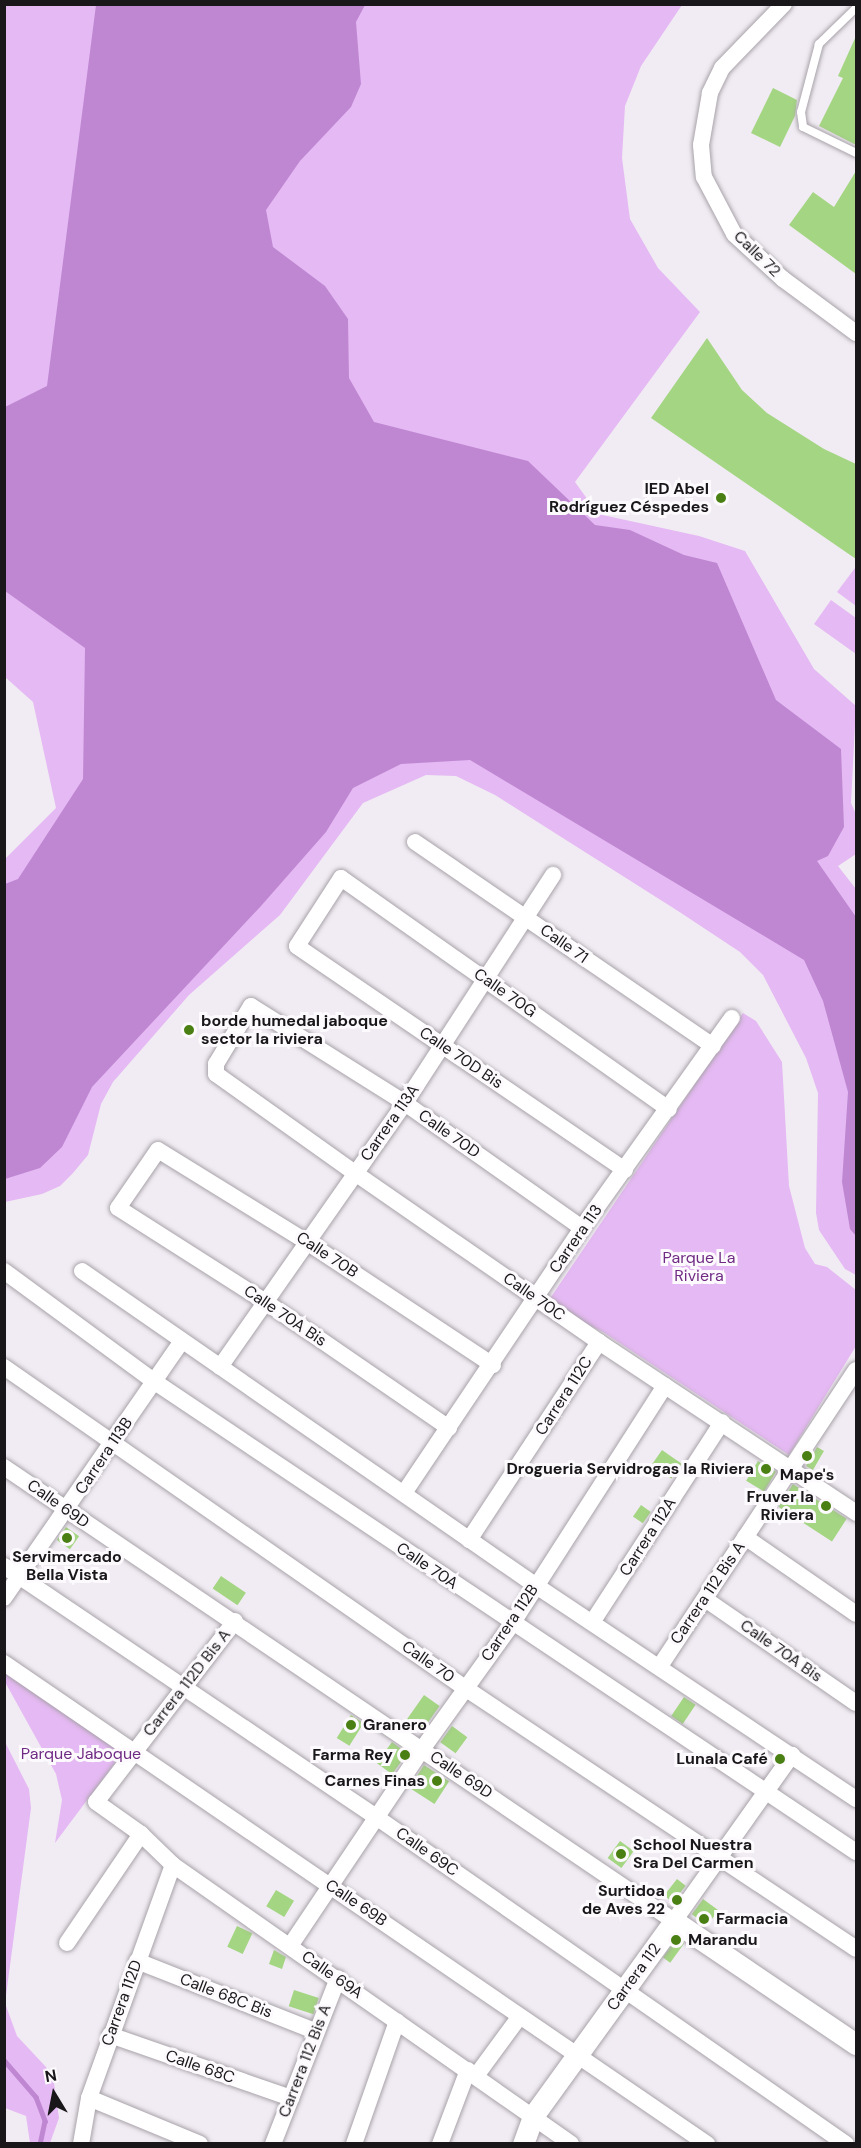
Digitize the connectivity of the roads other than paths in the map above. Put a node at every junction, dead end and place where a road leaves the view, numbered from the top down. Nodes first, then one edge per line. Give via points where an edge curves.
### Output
1 (784, 4) edge
2 (856, 8) edge
3 (856, 153) edge
4 (856, 333) edge
5 (415, 842) dead end
6 (553, 875) dead end
7 (527, 918) junction
8 (297, 946) joint
9 (486, 979) junction
10 (732, 1018) dead end
11 (441, 1045) junction
12 (713, 1046) junction
13 (216, 1074) joint
14 (405, 1104) junction
15 (669, 1109) junction
16 (625, 1170) junction
17 (355, 1173) junction
18 (118, 1208) joint
19 (582, 1228) junction
20 (307, 1242) junction
21 (82, 1270) dead end
22 (4, 1271) edge
23 (535, 1298) junction
24 (264, 1300) junction
25 (181, 1342) junction
26 (599, 1342) junction
27 (493, 1365) junction
28 (4, 1367) edge
29 (220, 1367) junction
30 (856, 1370) edge
31 (155, 1382) junction
32 (665, 1386) junction
33 (722, 1422) junction
34 (449, 1428) junction
35 (112, 1444) junction
36 (4, 1467) edge
37 (791, 1467) junction
38 (404, 1493) junction
39 (66, 1511) junction
40 (856, 1511) edge
41 (746, 1537) junction
42 (470, 1540) junction
43 (4, 1566) edge
44 (20, 1578) junction
45 (535, 1585) junction
46 (4, 1598) edge
47 (705, 1599) junction
48 (856, 1614) edge
49 (593, 1621) junction
50 (235, 1622) junction
51 (512, 1624) junction
52 (4, 1664) edge
53 (660, 1666) junction
54 (185, 1687) junction
55 (465, 1688) junction
56 (856, 1703) edge
57 (423, 1748) junction
58 (134, 1752) junction
59 (792, 1755) junction
60 (767, 1791) junction
61 (854, 1792) edge
62 (96, 1802) joint
63 (379, 1819) junction
64 (141, 1834) junction
65 (856, 1852) edge
66 (719, 1858) junction
67 (173, 1864) junction
68 (330, 1885) junction
69 (674, 1921) junction
70 (67, 1943) dead end
71 (290, 1946) junction
72 (856, 1949) edge
73 (137, 1961) junction
74 (338, 1978) junction
75 (625, 1989) junction
76 (520, 2016) junction
77 (397, 2021) junction
78 (315, 2031) junction
79 (110, 2035) junction
80 (856, 2044) edge
81 (578, 2055) junction
82 (472, 2073) junction
83 (89, 2098) junction
84 (291, 2098) junction
85 (533, 2116) junction
86 (81, 2144) edge
87 (200, 2144) edge
88 (273, 2144) edge
89 (354, 2144) edge
90 (440, 2144) edge
91 (523, 2144) edge
92 (571, 2144) edge
93 (707, 2144) edge
94 (846, 2144) edge

1 - 4 street, Calle 72 via 722,68 703,117 700,145 704,177 734,234 783,279
2 - 3 lane via 819,44 801,112 803,127
5 - 7 street, Calle 71
6 - 7 street, Carrera 113A
7 - 9 street, Carrera 113A
7 - 12 street, Calle 71
8 - 9 street, Calle 70G via 341,878
8 - 11 street, Calle 70D Bis
9 - 11 street, Carrera 113A
9 - 15 street, Calle 70G
10 - 12 street, Carrera 113
11 - 14 street, Carrera 113A
11 - 16 street, Calle 70D Bis
12 - 15 street, Carrera 113
13 - 14 street, Calle 70D via 216,1065 251,1006
13 - 17 street, Calle 70C
14 - 17 street, Carrera 113A
14 - 19 street, Calle 70D
15 - 16 street, Carrera 113
16 - 19 street, Carrera 113
17 - 20 street, Carrera 113A
17 - 23 street, Calle 70C
18 - 20 street, Calle 70B via 159,1150
18 - 24 street, Calle 70A Bis
19 - 23 street, Carrera 113
20 - 24 street, Carrera 113A
20 - 27 street, Calle 70B
21 - 25 street
22 - 31 street, Calle 70A
23 - 26 street, Calle 70C
23 - 27 street, Carrera 113
24 - 29 street, Carrera 113A
24 - 34 street, Calle 70A Bis
25 - 29 street
25 - 31 street, Carrera 113B
26 - 32 street, Calle 70C
26 - 42 street, Carrera 112C
27 - 34 street, Carrera 113
28 - 35 street, Calle 70
29 - 38 street
30 - 37 street, Carrera 112 Bis A
31 - 35 street, Carrera 113B
31 - 51 street, Calle 70A
32 - 33 street, Calle 70C
32 - 45 street, Carrera 112B
33 - 37 street, Calle 70C
33 - 49 street, Carrera 112A
34 - 38 street, Carrera 113
35 - 39 street, Carrera 113B
35 - 55 street, Calle 70
36 - 39 street, Calle 69D
37 - 40 street, Calle 70C
37 - 41 street, Carrera 112 Bis A
38 - 42 street
39 - 44 street, Carrera 113B
39 - 50 street, Calle 69D
41 - 47 street, Carrera 112 Bis A
41 - 48 street
42 - 45 street
43 - 44 street, Calle 69C
44 - 46 street, Carrera 113B
44 - 54 street, Calle 69C
45 - 49 street
45 - 51 street, Carrera 112B
47 - 53 street, Carrera 112 Bis A
47 - 56 street, Calle 70A Bis
49 - 53 street
50 - 54 street, Carrera 112D Bis A
50 - 57 street, Calle 69D
51 - 55 street, Carrera 112B
51 - 60 street, Calle 70A
52 - 58 street, Calle 69B
53 - 59 street
54 - 58 street, Carrera 112D Bis A
54 - 63 street, Calle 69C
55 - 57 street, Carrera 112B
55 - 66 street, Calle 70
57 - 63 street, Carrera 112B
57 - 69 street, Calle 69D
58 - 62 street, Carrera 112D Bis A
58 - 68 street, Calle 69B
59 - 60 street, Carrera 112
59 - 61 street
60 - 65 street, Calle 70A
60 - 66 street, Carrera 112
62 - 64 street, Calle 69A
63 - 68 street, Carrera 112B
63 - 75 street, Calle 69C
64 - 67 street, Calle 69A
64 - 70 street
66 - 69 street, Carrera 112
66 - 72 street, Calle 70
67 - 71 street, Calle 69A
67 - 73 street, Carrera 112D
68 - 71 street, Carrera 112B
68 - 76 street, Calle 69B
69 - 75 street, Carrera 112
69 - 80 street, Calle 69D
71 - 74 street, Calle 69A
73 - 78 street, Calle 68C Bis
73 - 79 street, Carrera 112D
74 - 77 street, Calle 69A
74 - 78 street, Carrera 112 Bis A
75 - 81 street, Carrera 112
75 - 94 street, Calle 69C
76 - 81 street, Calle 69B
76 - 82 street
77 - 82 street, Calle 69A
77 - 89 street
78 - 84 street, Carrera 112 Bis A
79 - 83 street, Carrera 112D
79 - 84 street, Calle 68C
81 - 85 street, Carrera 112
81 - 93 street, Calle 69B
82 - 85 street, Calle 69A
82 - 90 street
83 - 86 street, Carrera 112D
83 - 87 street
84 - 88 street, Carrera 112 Bis A
85 - 91 street, Carrera 112
85 - 92 street, Calle 69A

